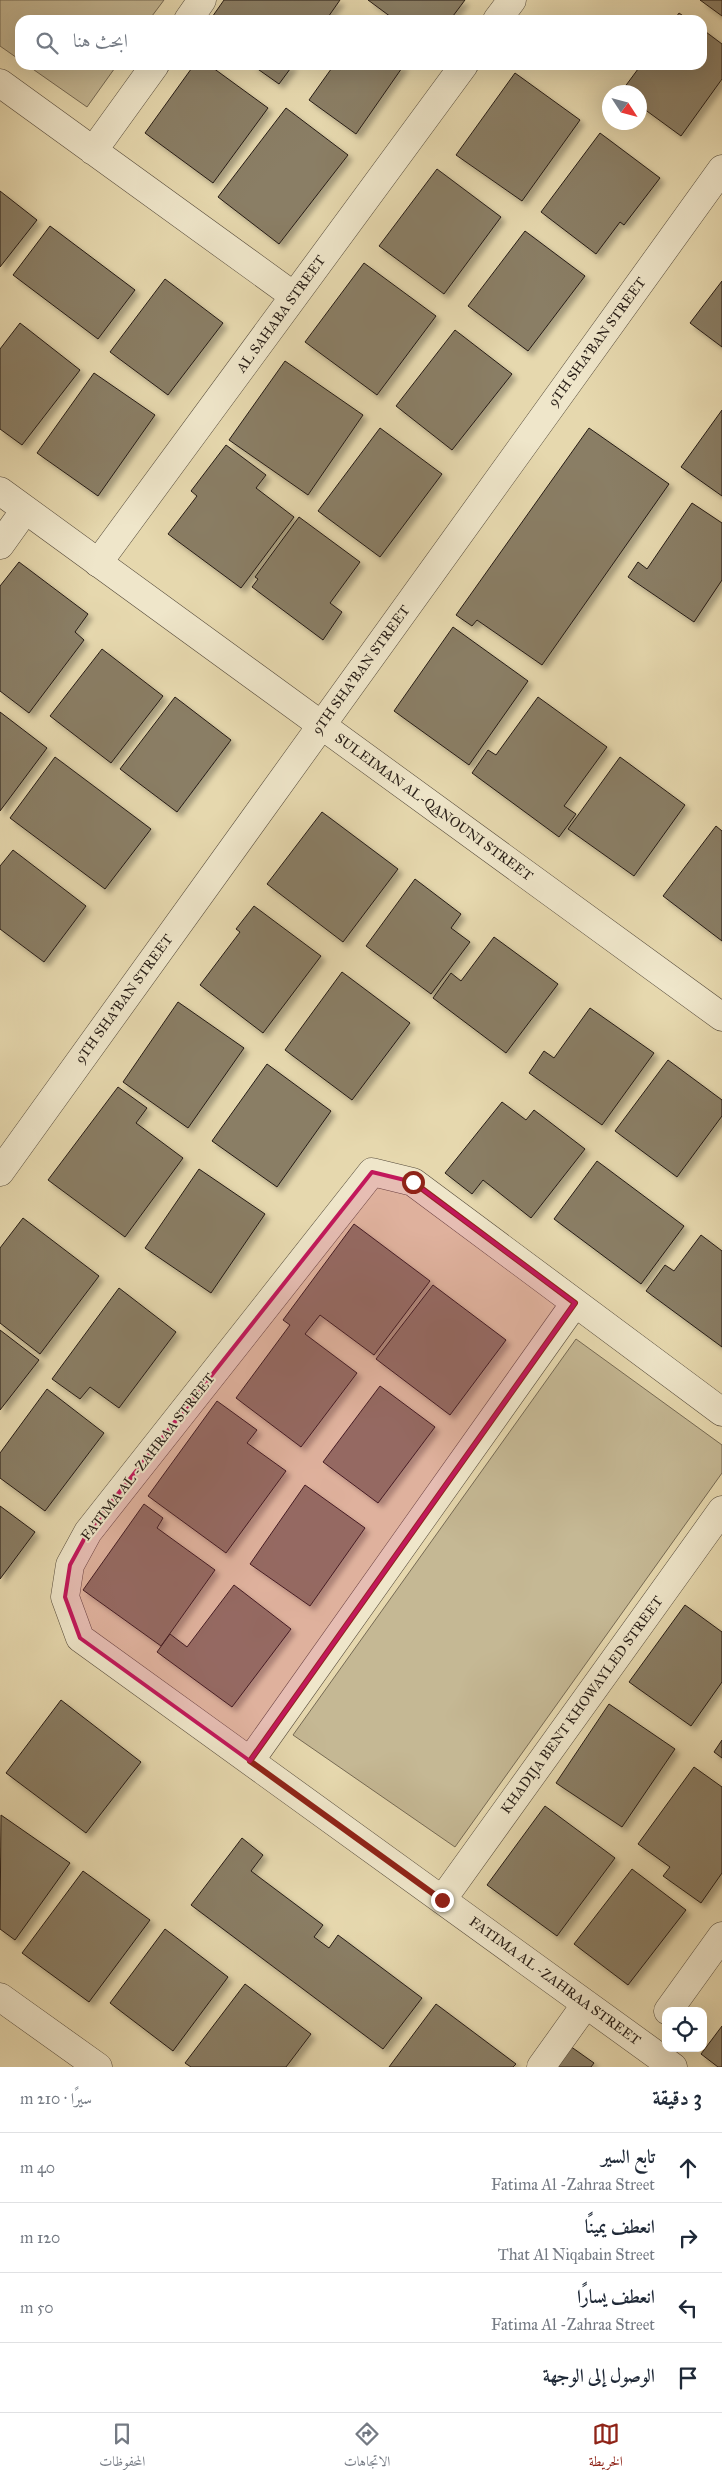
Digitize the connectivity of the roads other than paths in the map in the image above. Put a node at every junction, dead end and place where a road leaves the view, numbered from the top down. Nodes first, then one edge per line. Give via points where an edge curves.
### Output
1 (202, 0) edge
2 (512, 0) edge
3 (192, 15) edge
4 (501, 15) edge
5 (151, 70) edge
6 (460, 70) edge
7 (0, 83) edge
8 (93, 151) junction
9 (722, 169) edge
10 (294, 296) junction
11 (0, 491) edge
12 (25, 510) junction
13 (0, 545) edge
14 (98, 563) junction
15 (321, 725) junction
16 (722, 1017) edge
17 (0, 1172) edge
18 (575, 1303) junction
19 (722, 1412) edge
20 (722, 1510) edge
21 (250, 1761) junction
22 (442, 1900) junction
23 (722, 1936) edge
24 (0, 1997) edge
25 (586, 2004) junction
26 (671, 2007) edge
27 (662, 2020) edge
28 (643, 2046) junction
29 (98, 2067) edge
30 (540, 2067) edge
31 (673, 2067) edge

1 - 3 street
2 - 4 street
5 - 8 street
6 - 10 street, AL SAHABA STREET
7 - 8 street
8 - 10 street
9 - 15 street, 9TH SHA'BAN STREET
10 - 14 street, AL SAHABA STREET
11 - 12 street, SULEIMAN AL-QANOUNI STREET
12 - 13 street
12 - 14 street, SULEIMAN AL-QANOUNI STREET
14 - 15 street, SULEIMAN AL-QANOUNI STREET
15 - 16 street, SULEIMAN AL-QANOUNI STREET
15 - 17 street, 9TH SHA'BAN STREET
18 - 19 street, FATIMA AL -ZAHRAA STREET
18 - 21 street
18 - 21 street, FATIMA AL -ZAHRAA STREET via 413,1182 372,1172 88,1532 70,1565 65,1597 80,1638
20 - 22 street, KHADIJA BENT KHOWAYLED STREET
21 - 22 street, FATIMA AL -ZAHRAA STREET
22 - 25 street, FATIMA AL -ZAHRAA STREET
23 - 26 street
24 - 29 street
25 - 28 street, FATIMA AL -ZAHRAA STREET
25 - 30 street
27 - 28 street
28 - 31 street, FATIMA AL -ZAHRAA STREET

